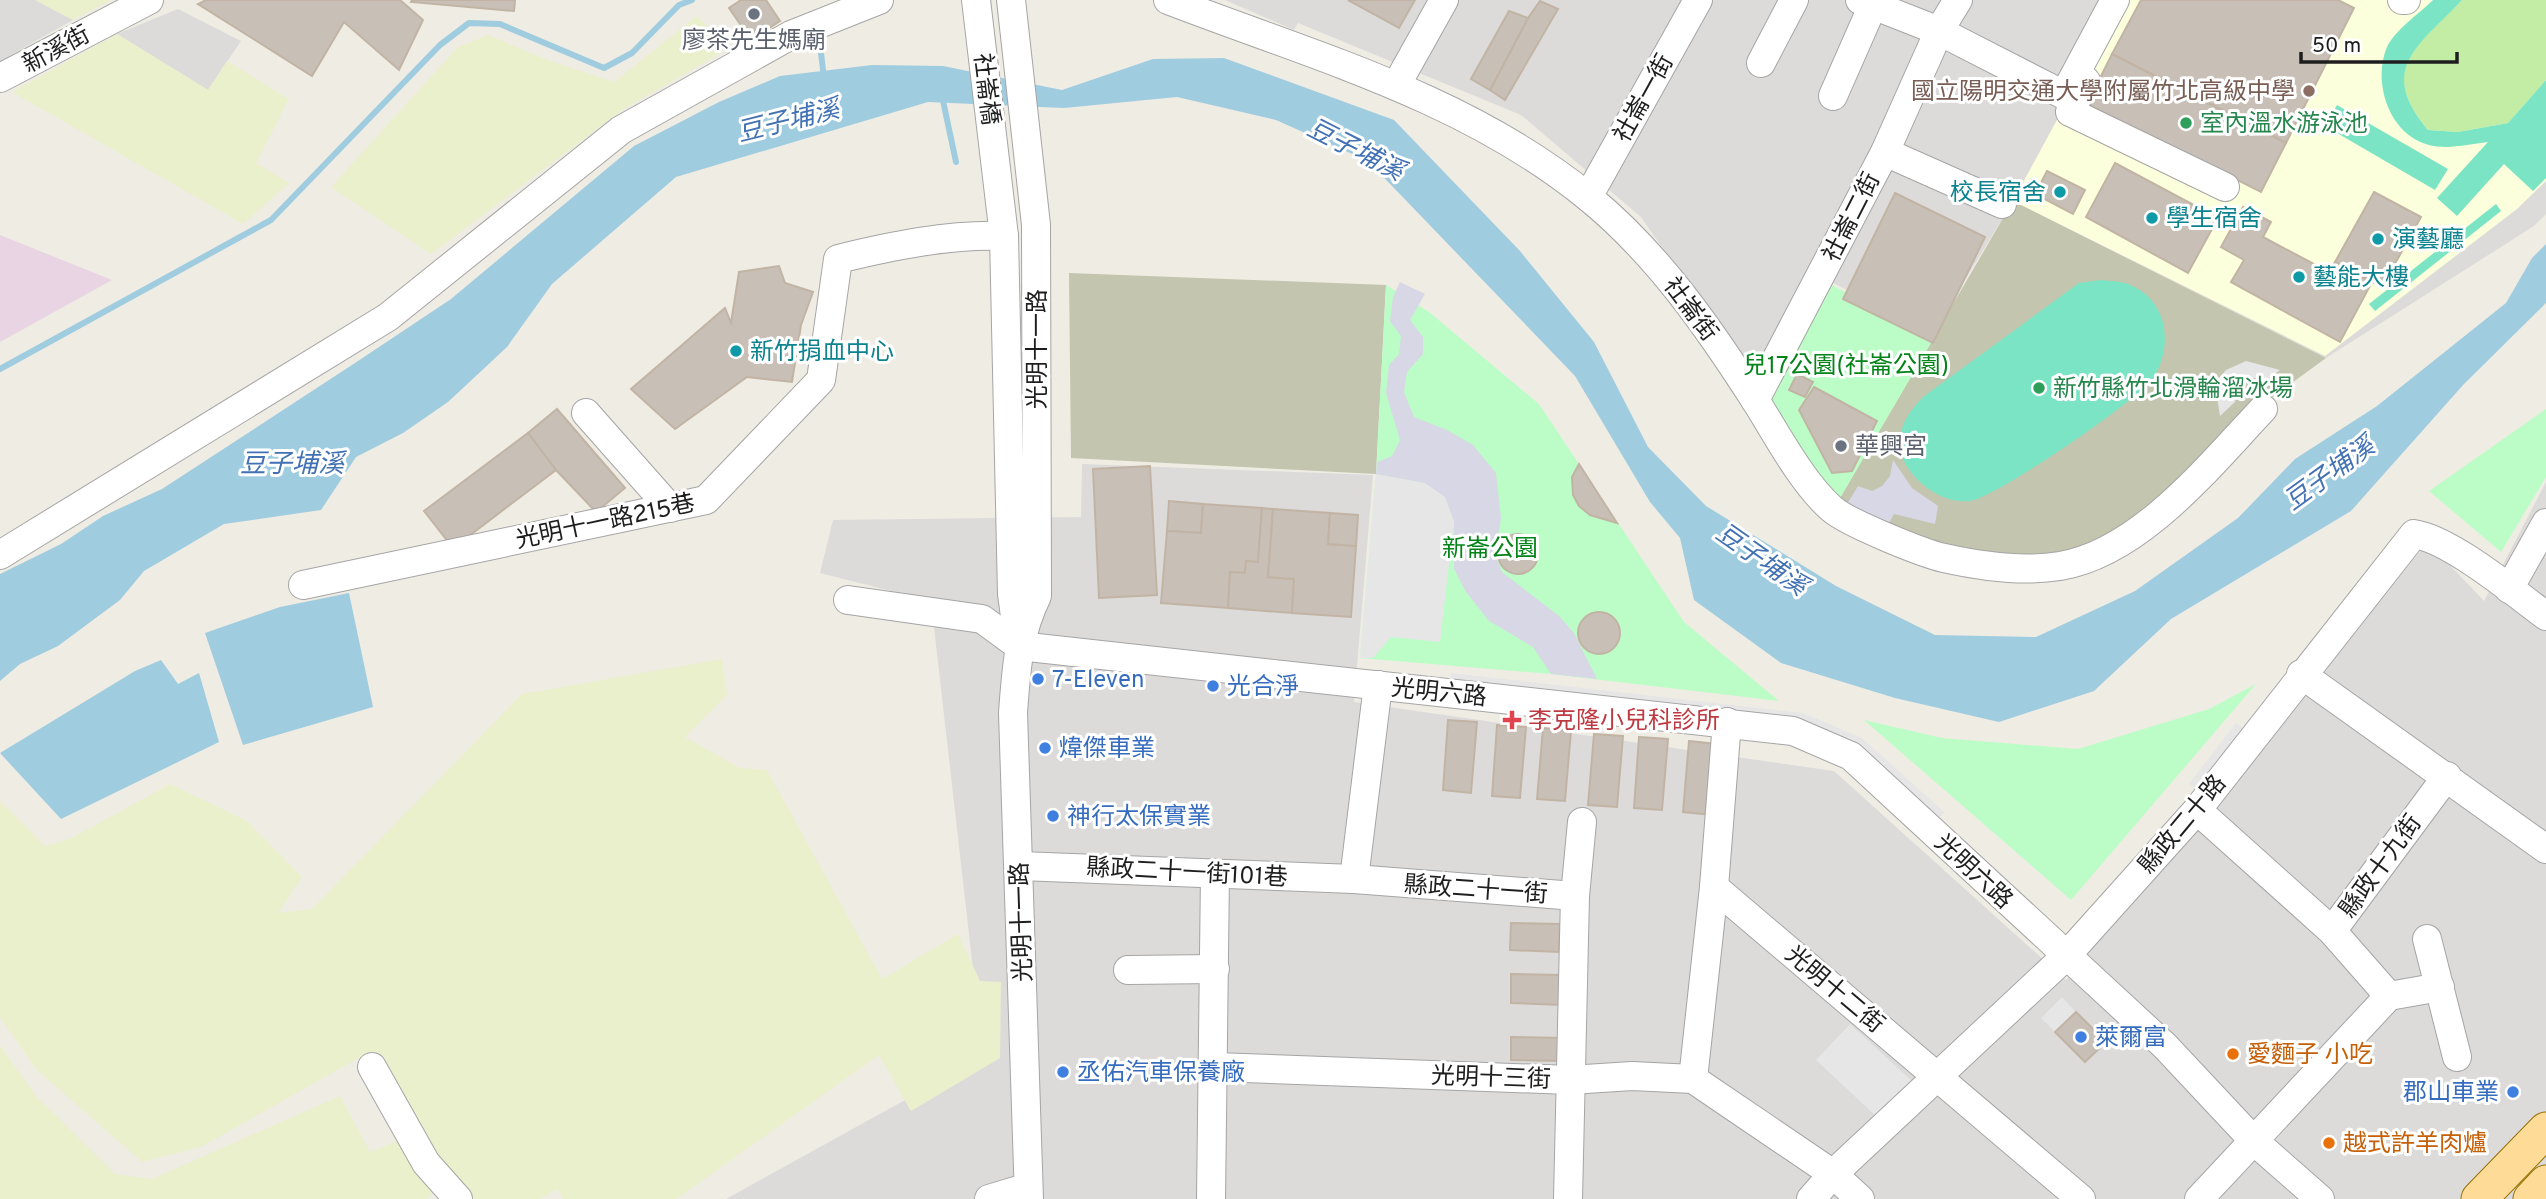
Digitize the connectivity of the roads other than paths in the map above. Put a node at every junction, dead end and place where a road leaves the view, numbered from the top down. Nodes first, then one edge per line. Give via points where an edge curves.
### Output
1 (149, 0) edge
2 (879, 0) edge
3 (976, 0) edge
4 (1010, 0) edge
5 (1168, 0) edge
6 (1444, 0) edge
7 (1698, 0) edge
8 (1794, 0) edge
9 (1958, 0) edge
10 (2115, 0) edge
11 (2130, 0) edge
12 (1867, 3) edge
13 (1939, 31) junction
14 (1762, 63) dead end
15 (0, 78) edge
16 (1397, 84) junction
17 (1833, 96) dead end
18 (1885, 152) junction
19 (1031, 175) joint
20 (998, 177) joint
21 (2225, 187) dead end
22 (1588, 197) junction
23 (2002, 204) dead end
24 (1004, 236) junction
25 (1755, 400) junction
26 (2263, 409) dead end
27 (586, 413) dead end
28 (670, 508) junction
29 (2546, 523) edge
30 (0, 555) edge
31 (303, 585) dead end
32 (2509, 589) junction
33 (848, 600) dead end
34 (2546, 616) edge
35 (1019, 646) junction
36 (2301, 674) junction
37 (1377, 685) junction
38 (1727, 722) junction
39 (2447, 776) junction
40 (2197, 810) junction
41 (1582, 822) dead end
42 (2546, 849) edge
43 (1020, 866) junction
44 (1215, 874) junction
45 (1354, 879) junction
46 (1714, 887) junction
47 (1574, 896) junction
48 (2332, 931) junction
49 (2427, 939) dead end
50 (2066, 956) junction
51 (1128, 970) dead end
52 (1215, 970) junction
53 (2440, 987) junction
54 (2389, 996) junction
55 (2457, 1058) dead end
56 (372, 1067) dead end
57 (1215, 1068) junction
58 (1940, 1077) junction
59 (1693, 1079) junction
60 (1570, 1080) junction
61 (2546, 1130) edge
62 (2254, 1141) junction
63 (1833, 1174) junction
64 (2546, 1183) edge
65 (1029, 1193) edge
66 (458, 1199) edge
67 (989, 1199) edge
68 (1211, 1199) edge
69 (1568, 1199) edge
70 (1811, 1199) edge
71 (1860, 1199) edge
72 (2081, 1199) edge
73 (2199, 1199) edge
74 (2320, 1199) edge
75 (2479, 1199) edge
76 (2531, 1199) edge

1 - 15 street, 新溪街
2 - 30 street via 791,36 621,130 388,317
3 - 20 street, 社崙橋
4 - 19 street, 社崙橋
5 - 16 street, 社崙街
6 - 16 street
7 - 22 street, 社崙一街
8 - 14 street
9 - 13 street, 社崙二街
10 - 13 street via 2064,95
11 - 21 street via 2070,112
12 - 13 street
12 - 17 street
13 - 18 street, 社崙二街
16 - 22 street, 社崙街 via 1493,131
18 - 23 street
18 - 25 street, 社崙二街
19 - 35 street, 光明十一路 via 1037,225 1037,596
20 - 24 street, 光明十一路
22 - 25 street, 社崙街 via 1685,297
24 - 28 street, 光明十一路215巷 via 886,247 838,259 821,380 706,500
24 - 35 street, 光明十一路 via 1012,594
25 - 26 street, 社崙街 via 1791,458 1833,510 1923,554 2014,566 2061,566 2106,550 2138,530 2212,465
27 - 28 street
28 - 31 street, 光明十一路215巷
29 - 32 street
32 - 34 street, 縣政二十路
32 - 36 street, 縣政二十路 via 2427,536 2414,534
33 - 35 street, 光明六路 via 982,619
35 - 37 street, 光明六路
35 - 43 street, 光明十一路 via 1013,713
36 - 39 street via 2379,733
36 - 40 street, 縣政二十路
37 - 38 street, 光明六路
37 - 45 street
38 - 46 street
38 - 50 street, 光明六路 via 1793,731 1851,756
39 - 42 street
39 - 48 street, 縣政十九街
40 - 48 street
40 - 50 street, 縣政二十路
41 - 47 street
43 - 44 street, 縣政二十一街101巷
43 - 65 street, 光明十一路
44 - 45 street, 縣政二十一街101巷
44 - 52 street
45 - 47 street, 縣政二十一街
46 - 58 street, 光明十二街
46 - 59 street
47 - 60 street, 縣政二十一街
48 - 54 street, 縣政十九街
49 - 53 street
50 - 58 street, 縣政二十路
50 - 62 street, 光明六路 via 2165,1046
51 - 52 street
52 - 57 street
53 - 54 street
53 - 55 street
54 - 62 street
56 - 66 street via 426,1163
57 - 60 street, 光明十三街
57 - 68 street
58 - 63 street, 縣政二十路
58 - 72 street, 光明十二街
59 - 60 street, 光明十三街
59 - 63 street
60 - 69 street, 縣政二十一街
61 - 75 main road
62 - 73 street
62 - 74 street, 光明六路
63 - 70 street, 縣政二十路
63 - 71 street
64 - 76 main road
65 - 67 street

